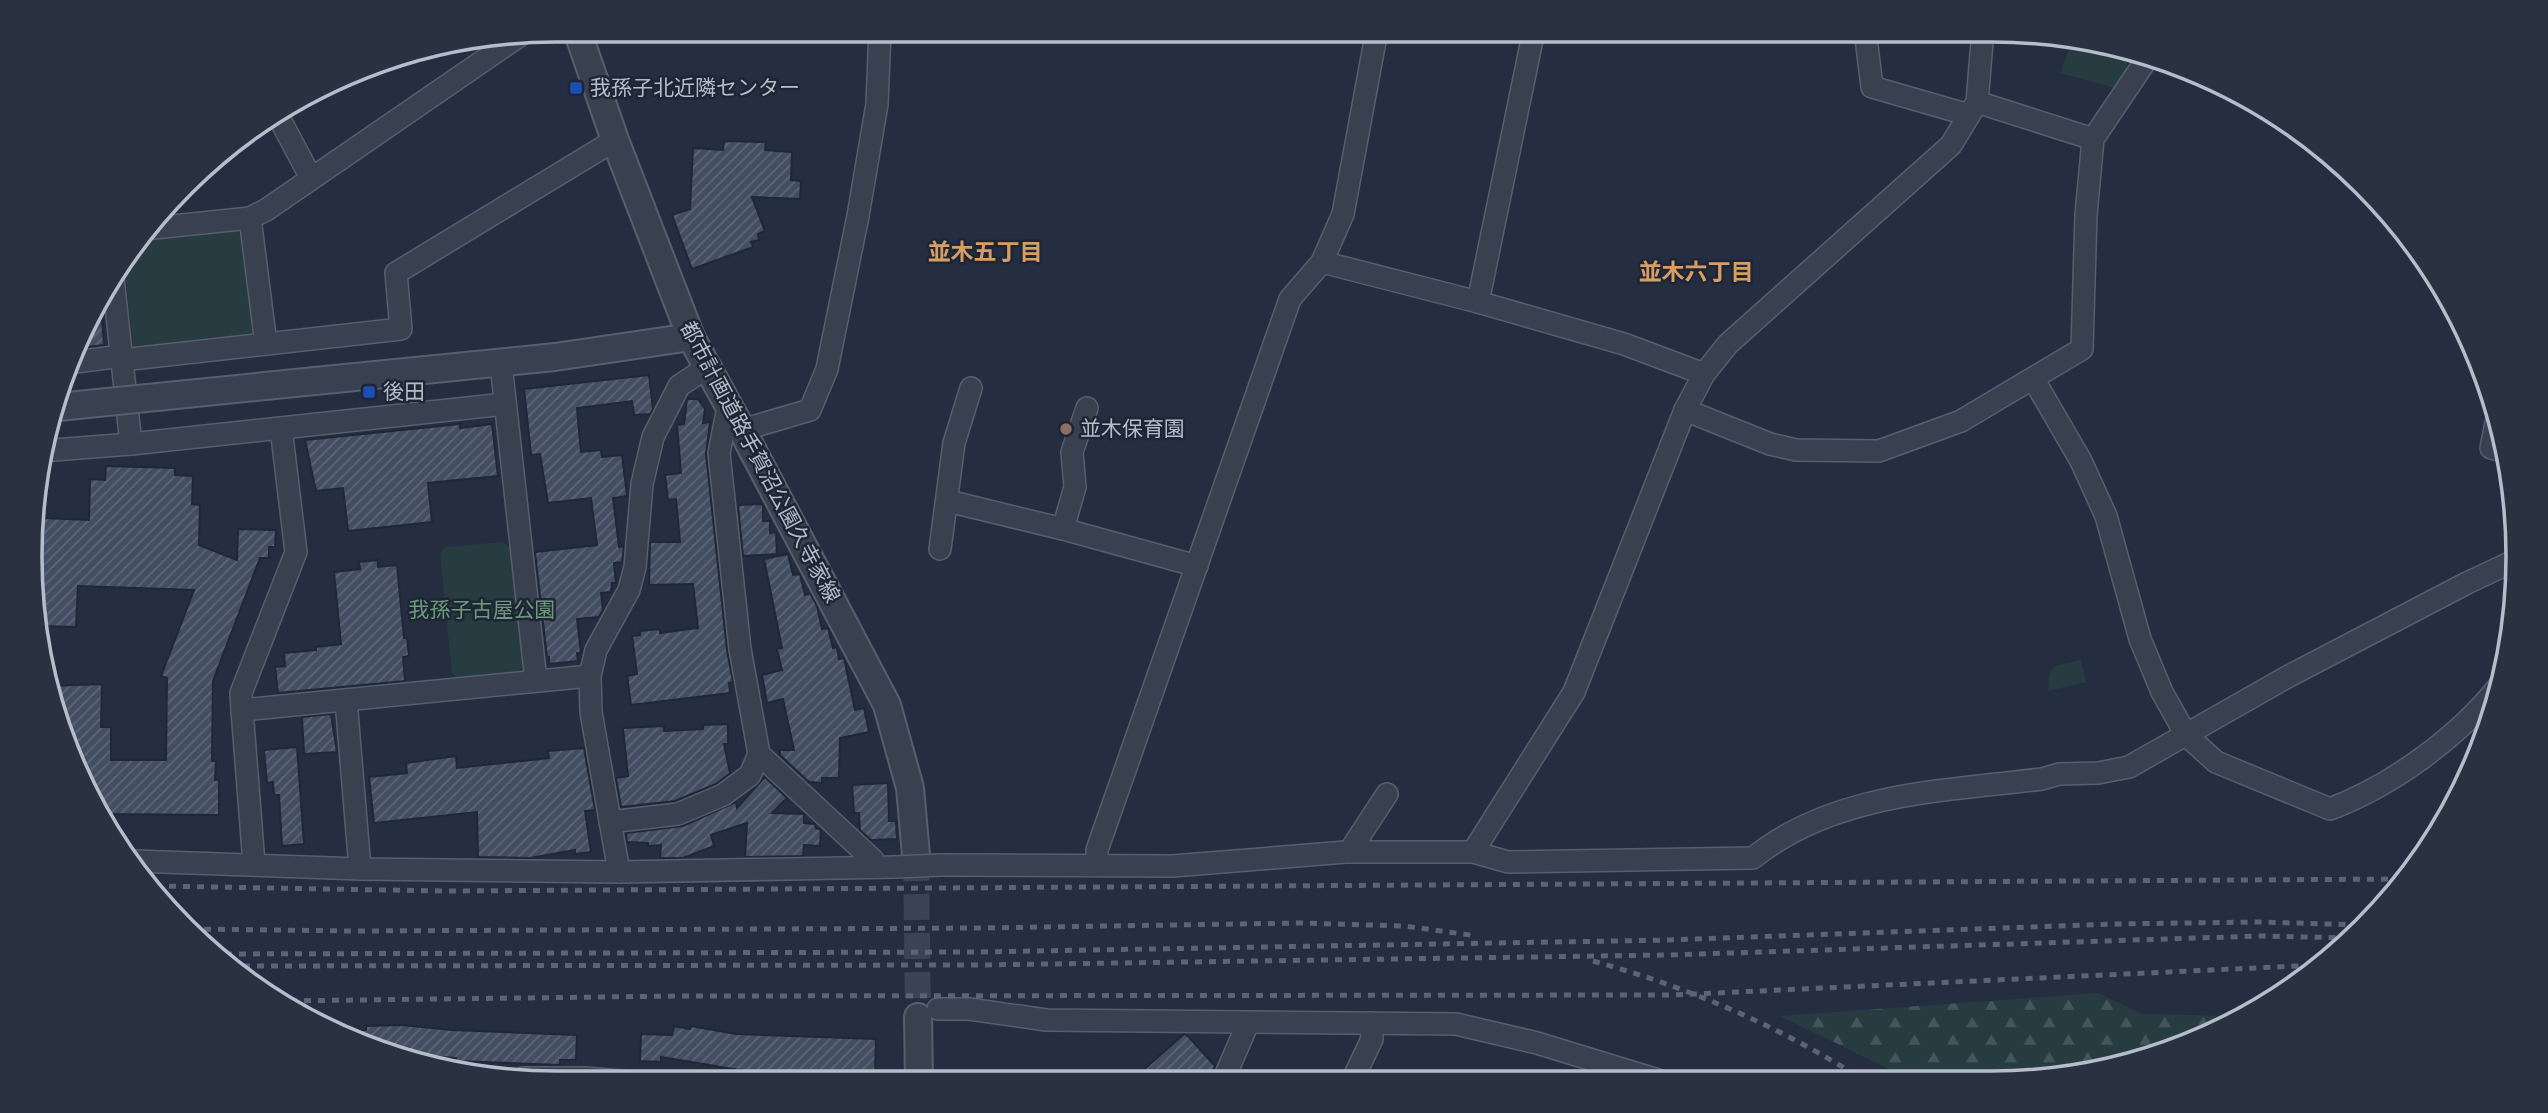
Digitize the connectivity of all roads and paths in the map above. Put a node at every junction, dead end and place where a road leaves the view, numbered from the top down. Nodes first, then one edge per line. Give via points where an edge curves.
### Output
1 (581, 42) edge
2 (880, 42) edge
3 (1375, 42) edge
4 (1532, 42) edge
5 (1866, 42) edge
6 (1981, 42) edge
7 (507, 44) edge
8 (2143, 65) edge
9 (1973, 108) junction
10 (281, 122) edge
11 (2092, 139) junction
12 (615, 140) junction
13 (311, 178) junction
14 (250, 218) junction
15 (161, 227) edge
16 (1322, 262) junction
17 (115, 293) edge
18 (1478, 302) junction
19 (691, 337) junction
20 (266, 344) junction
21 (122, 358) junction
22 (80, 362) edge
23 (501, 364) junction
24 (706, 368) junction
25 (1704, 374) junction
26 (2034, 380) junction
27 (971, 388) dead end
28 (505, 404) junction
29 (65, 406) edge
30 (728, 407) junction
31 (1087, 408) dead end
32 (1685, 410) junction
33 (281, 428) junction
34 (742, 430) junction
35 (131, 444) junction
36 (53, 451) edge
37 (948, 501) junction
38 (1063, 529) junction
39 (940, 549) dead end
40 (2506, 565) edge
41 (1197, 566) junction
42 (590, 676) junction
43 (536, 681) junction
44 (346, 700) junction
45 (2484, 705) edge
46 (242, 710) junction
47 (2186, 735) junction
48 (759, 754) junction
49 (1387, 794) dead end
50 (610, 822) junction
51 (1352, 852) junction
52 (1473, 852) junction
53 (142, 861) edge
54 (905, 861) junction
55 (254, 864) junction
56 (1097, 865) junction
57 (873, 867) junction
58 (360, 869) junction
59 (619, 872) junction
60 (928, 1013) joint
61 (1248, 1023) junction
62 (1371, 1023) junction
63 (920, 1071) edge
64 (1227, 1071) edge
65 (1357, 1071) edge
66 (1627, 1071) edge

1 - 12 street, 都市計画道路手賀沼公園久寺家線
2 - 34 street via 877,104 827,369 810,410
3 - 16 street via 1343,214
4 - 18 street
5 - 9 street via 1872,86
6 - 9 street
7 - 13 street
8 - 11 street
9 - 11 street
9 - 25 street via 1951,145 1728,344
10 - 13 street
11 - 26 street via 2082,349
12 - 19 street, 都市計画道路手賀沼公園久寺家線
12 - 20 street via 396,273 401,330
13 - 14 street
14 - 15 street
14 - 20 street
16 - 18 street
16 - 41 street via 1290,299
17 - 21 street
18 - 25 street via 1624,344
19 - 23 street
19 - 24 street, 都市計画道路手賀沼公園久寺家線
20 - 21 street
21 - 22 street
21 - 35 street
23 - 28 street
23 - 29 street, bridge
24 - 30 street, 都市計画道路手賀沼公園久寺家線
24 - 42 street via 679,386 653,437 642,484 629,590 596,650
25 - 32 street
26 - 32 street via 1961,421 1879,450 1796,450
26 - 47 street via 2081,461 2106,516 2140,639
27 - 37 street via 954,443
28 - 33 street
28 - 43 street
30 - 34 street, 都市計画道路手賀沼公園久寺家線
30 - 48 street via 719,453 740,649
31 - 38 street via 1072,452 1075,487
32 - 52 street via 1574,692
33 - 35 street
33 - 46 street via 296,552 241,694
34 - 54 street, 都市計画道路手賀沼公園久寺家線 via 887,705 910,788
35 - 36 street
37 - 38 street
37 - 39 street
38 - 41 street
40 - 47 street via 2288,676
41 - 56 street via 1097,850
42 - 43 street
42 - 50 street via 591,712
43 - 44 street
44 - 46 street
44 - 58 street
45 - 47 street via 2410,767 2330,809 2216,762
46 - 55 street
47 - 52 street via 2129,767 1874,801 1811,822 1775,840 1753,858 1508,862
48 - 50 street via 750,775 723,795 678,814
48 - 57 street via 873,860
49 - 51 street
50 - 59 street
51 - 52 street
51 - 56 street via 1173,866
53 - 55 street
54 - 56 street, bridge
54 - 57 street
55 - 58 street
57 - 59 street
58 - 59 street
60 - 61 street via 969,1009 1046,1020
60 - 63 street
61 - 62 street
61 - 64 street
62 - 65 street via 1372,1039
62 - 66 street via 1456,1024

